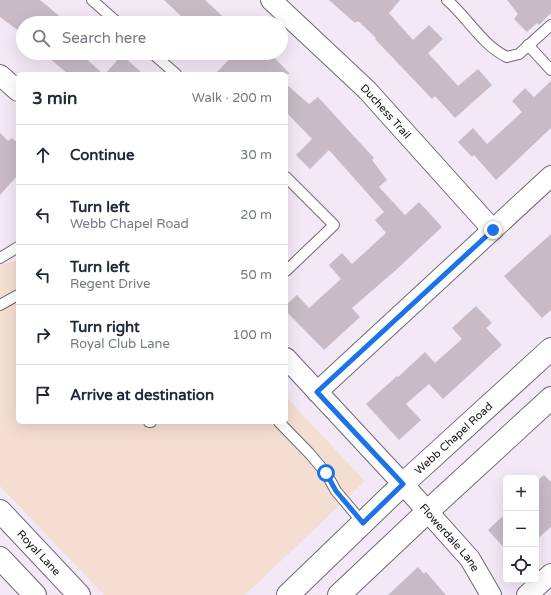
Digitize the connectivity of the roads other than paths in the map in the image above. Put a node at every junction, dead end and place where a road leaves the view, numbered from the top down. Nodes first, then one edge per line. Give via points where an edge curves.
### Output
1 (92, 0) edge
2 (271, 0) edge
3 (447, 0) edge
4 (110, 16) edge
5 (551, 25) edge
6 (528, 45) junction
7 (160, 60) edge
8 (551, 70) edge
9 (174, 72) edge
10 (1, 77) edge
11 (16, 89) edge
12 (551, 176) edge
13 (288, 178) edge
14 (493, 230) junction
15 (16, 248) edge
16 (0, 258) edge
17 (288, 269) edge
18 (16, 296) edge
19 (0, 305) edge
20 (551, 349) edge
21 (288, 360) edge
22 (317, 392) junction
23 (551, 398) edge
24 (281, 424) edge
25 (403, 484) junction
26 (0, 510) edge
27 (426, 512) junction
28 (363, 523) junction
29 (0, 558) edge
30 (551, 574) edge
31 (35, 595) edge
32 (79, 595) edge
33 (288, 595) edge
34 (339, 595) edge
35 (491, 595) edge
36 (527, 595) edge

1 - 4 lane
2 - 14 street, Duchess Trail via 367,90
3 - 6 lane via 497,52 507,57 519,54
5 - 6 lane
6 - 8 lane
7 - 9 lane
10 - 11 street
12 - 14 street
13 - 17 lane via 334,225
14 - 22 street
15 - 16 lane
18 - 19 lane
20 - 25 main road, Webb Chapel Road
21 - 22 street, Flowerdale Lane
22 - 25 street, Flowerdale Lane
23 - 27 main road
24 - 28 lane via 322,468 336,491
25 - 27 street, Flowerdale Lane
25 - 28 main road, Webb Chapel Road
26 - 32 main road, Royal Lane
27 - 34 main road
27 - 35 street, Flowerdale Lane via 470,559
28 - 33 main road, Webb Chapel Road
29 - 31 main road
30 - 36 street

